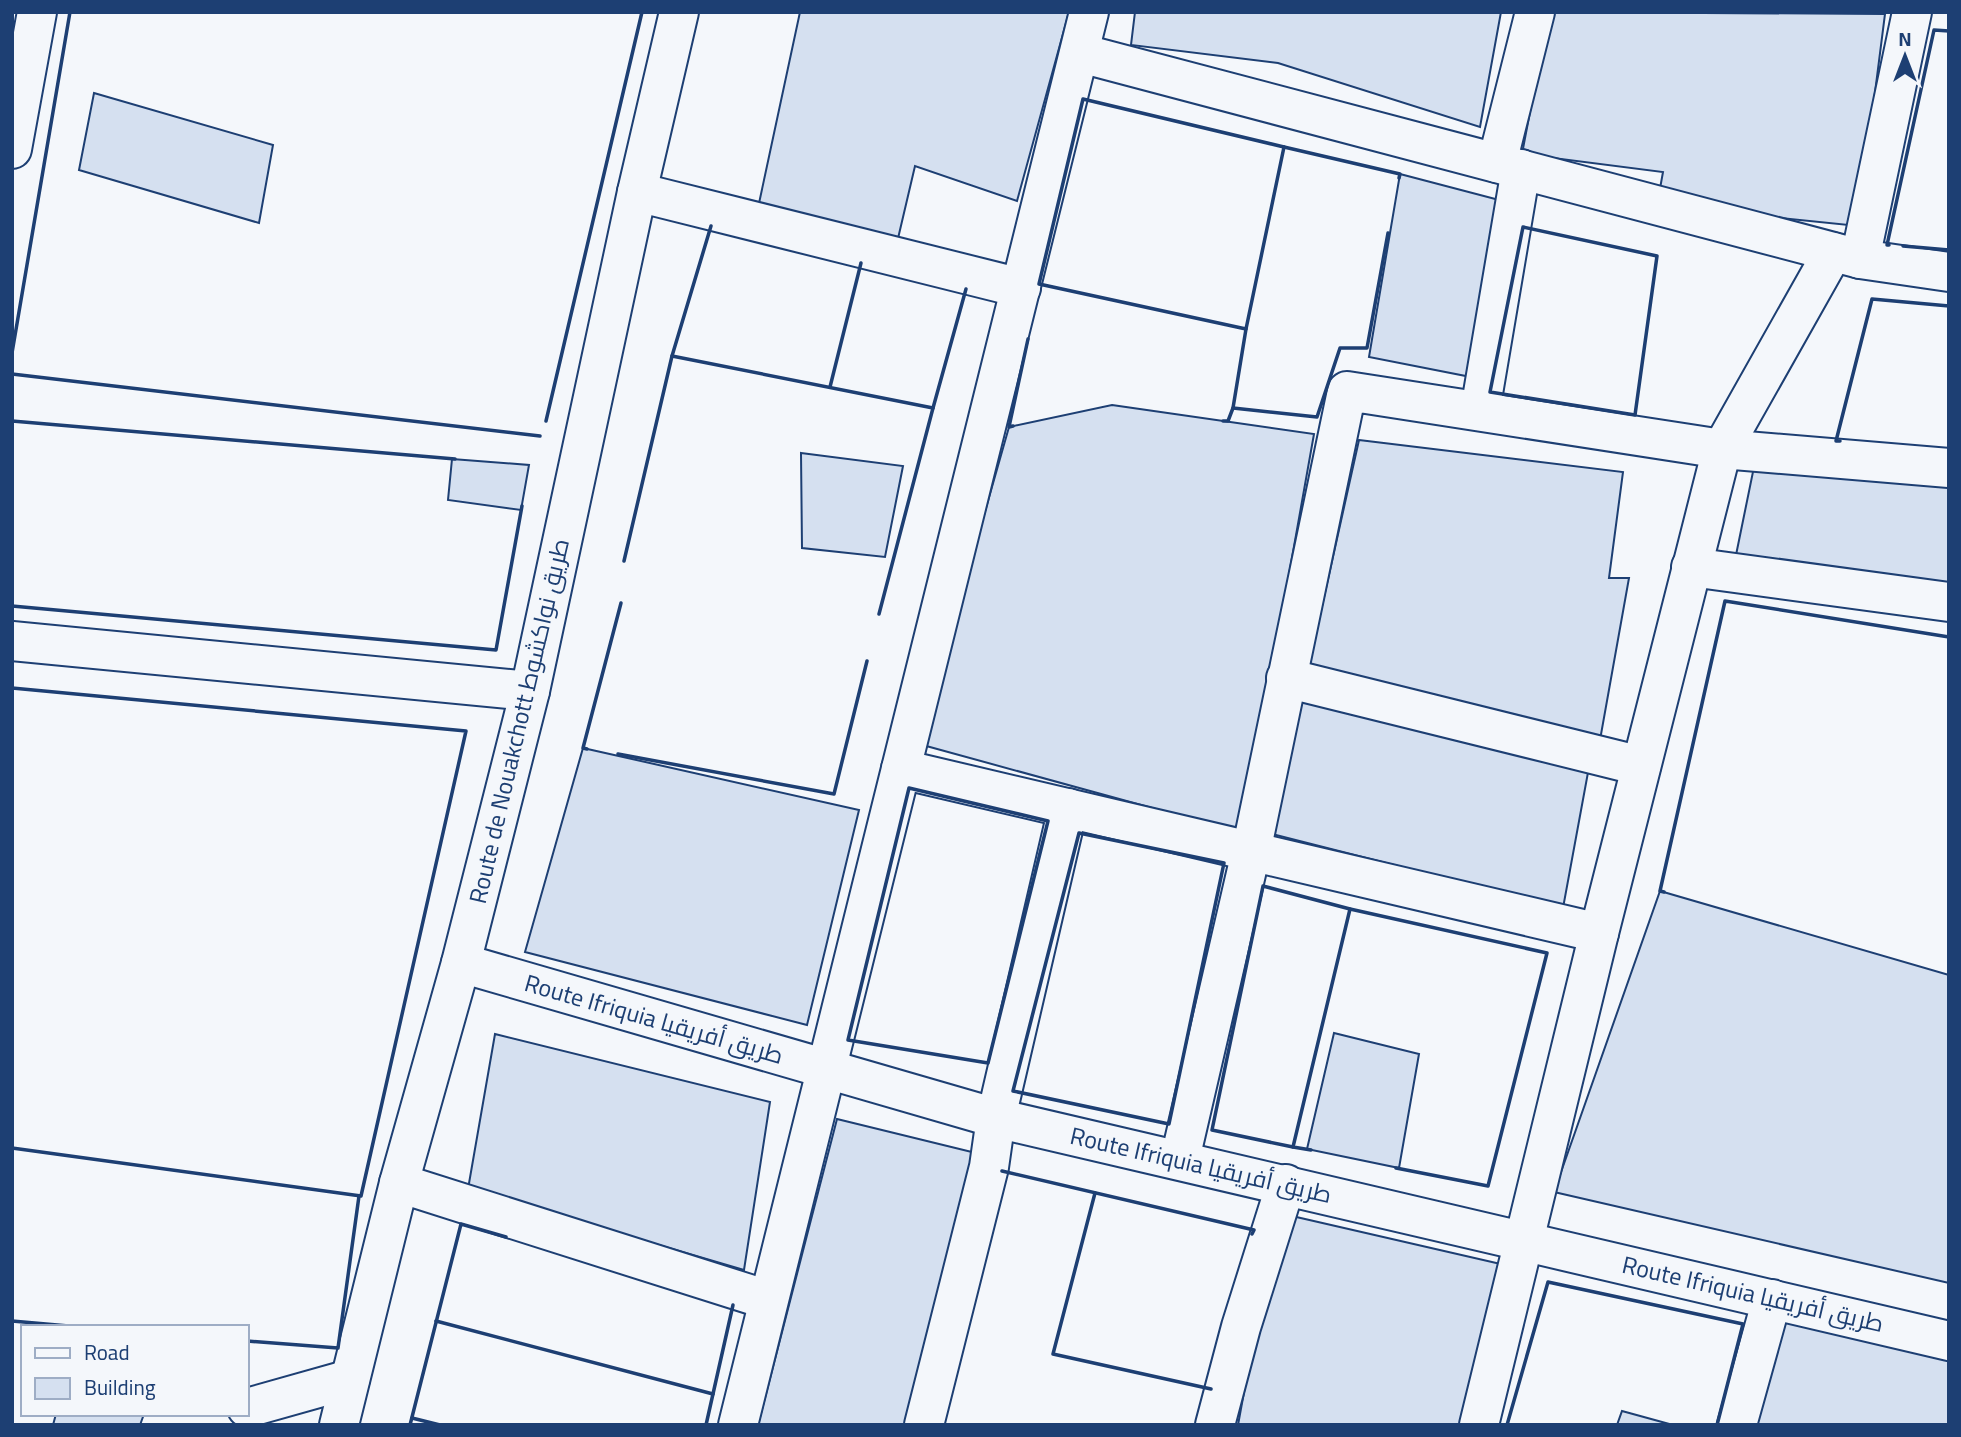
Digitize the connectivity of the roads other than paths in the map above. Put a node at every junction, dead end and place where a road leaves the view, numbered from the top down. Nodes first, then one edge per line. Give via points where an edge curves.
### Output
1 (37, 12) edge
2 (679, 12) edge
3 (1090, 12) edge
4 (1535, 12) edge
5 (1912, 12) edge
6 (1080, 53) junction
7 (12, 149) edge
8 (1509, 166) junction
9 (637, 192) junction
10 (1847, 255) junction
11 (1949, 272) edge
12 (1021, 288) junction
13 (1480, 411) junction
14 (1722, 449) junction
15 (1949, 468) edge
16 (1691, 567) junction
17 (1949, 603) edge
18 (12, 641) edge
19 (1286, 678) junction
20 (530, 691) junction
21 (1641, 766) junction
22 (901, 769) junction
23 (1068, 808) junction
24 (1251, 852) junction
25 (1599, 933) junction
26 (461, 963) junction
27 (825, 1069) junction
28 (996, 1118) junction
29 (1180, 1159) junction
30 (399, 1184) junction
31 (1286, 1184) junction
32 (1524, 1239) junction
33 (1772, 1299) junction
34 (768, 1300) junction
35 (1949, 1341) edge
36 (351, 1379) junction
37 (248, 1408) edge
38 (339, 1425) edge
39 (738, 1425) edge
40 (924, 1425) edge
41 (1215, 1425) edge
42 (1479, 1425) edge
43 (1737, 1425) edge

1 - 7 main road
2 - 9 main road, Route de Nouakchott طريق نواكشوط
3 - 6 main road
4 - 8 main road
5 - 10 main road
6 - 8 main road
6 - 12 main road
8 - 10 main road
8 - 13 main road
9 - 12 main road
9 - 20 main road, Route de Nouakchott طريق نواكشوط
10 - 11 main road
10 - 14 main road
12 - 22 main road
13 - 14 main road
13 - 19 main road via 1347,391
14 - 15 main road
14 - 16 main road
16 - 17 main road
16 - 21 main road
18 - 20 main road
19 - 21 main road
19 - 24 main road
20 - 26 main road, Route de Nouakchott طريق نواكشوط
21 - 25 main road
22 - 23 main road
22 - 27 main road
23 - 24 main road
23 - 28 main road
24 - 25 main road
24 - 29 main road
25 - 32 main road
26 - 27 main road, Route Ifriquia طريق أفريقيا
26 - 30 main road, Route de Nouakchott طريق نواكشوط
27 - 28 main road, Route Ifriquia طريق أفريقيا
27 - 34 main road
28 - 29 main road, Route Ifriquia طريق أفريقيا
28 - 40 main road via 989,1167
29 - 31 main road, Route Ifriquia طريق أفريقيا
30 - 34 main road
30 - 36 main road, Route de Nouakchott طريق نواكشوط
31 - 32 main road, Route Ifriquia طريق أفريقيا
31 - 41 main road
32 - 33 main road, Route Ifriquia طريق أفريقيا
32 - 42 main road
33 - 35 main road, Route Ifriquia طريق أفريقيا
33 - 43 main road
34 - 39 main road
36 - 37 main road
36 - 38 main road, Route de Nouakchott طريق نواكشوط

